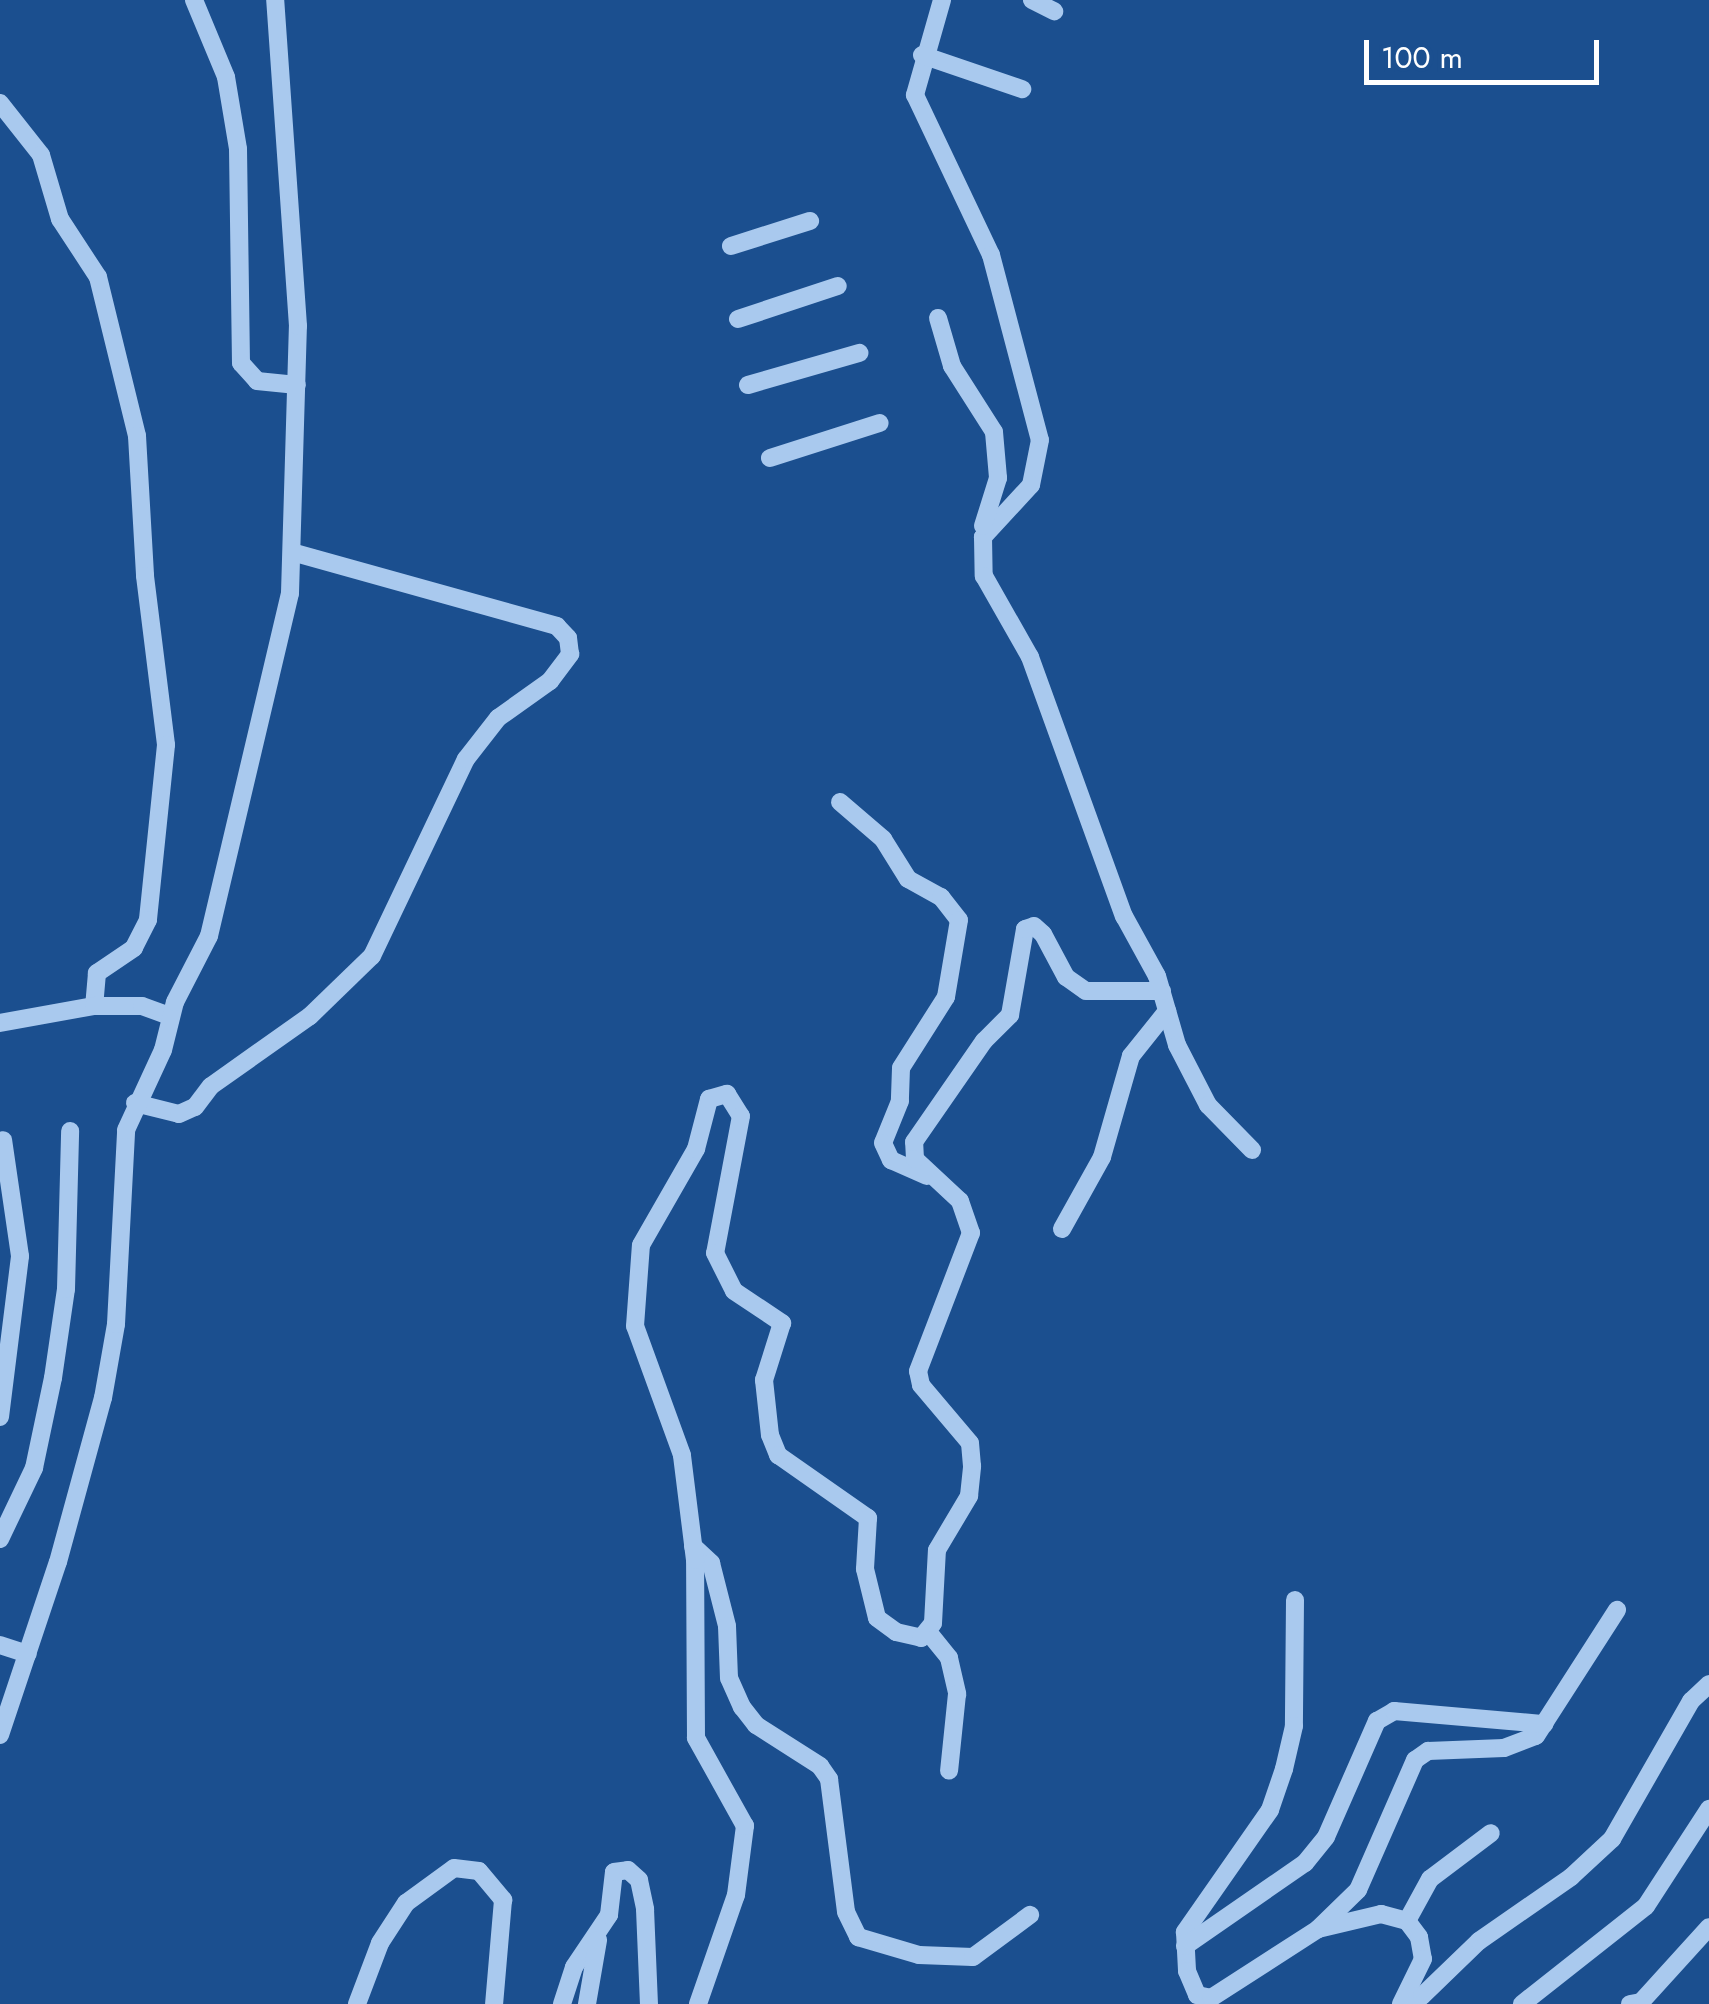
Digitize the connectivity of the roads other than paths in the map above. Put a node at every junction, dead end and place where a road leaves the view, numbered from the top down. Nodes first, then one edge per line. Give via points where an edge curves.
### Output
1 (194, 0) edge
2 (275, 0) edge
3 (942, 0) edge
4 (1032, 0) edge
5 (1054, 10) dead end
6 (922, 55) junction
7 (1022, 89) dead end
8 (0, 103) edge
9 (810, 222) dead end
10 (731, 246) dead end
11 (838, 286) dead end
12 (938, 318) dead end
13 (738, 319) dead end
14 (859, 353) dead end
15 (297, 385) junction
16 (748, 385) dead end
17 (880, 423) dead end
18 (770, 458) dead end
19 (983, 537) junction
20 (292, 552) junction
21 (840, 802) dead end
22 (1162, 991) junction
23 (94, 1006) junction
24 (1167, 1011) junction
25 (170, 1016) junction
26 (0, 1023) edge
27 (135, 1103) junction
28 (70, 1131) dead end
29 (3, 1140) dead end
30 (1252, 1150) dead end
31 (926, 1176) junction
32 (1062, 1229) dead end
33 (0, 1417) edge
34 (0, 1539) edge
35 (693, 1546) junction
36 (1295, 1600) dead end
37 (1617, 1610) dead end
38 (929, 1633) junction
39 (0, 1645) edge
40 (28, 1654) junction
41 (1709, 1684) edge
42 (1544, 1724) junction
43 (0, 1735) edge
44 (949, 1771) dead end
45 (1709, 1809) edge
46 (1491, 1833) dead end
47 (1030, 1915) dead end
48 (1406, 1921) junction
49 (1709, 1928) edge
50 (1318, 1929) junction
51 (598, 1940) junction
52 (1185, 1946) junction
53 (1404, 2001) edge
54 (1638, 2003) edge
55 (357, 2004) edge
56 (494, 2004) edge
57 (562, 2004) edge
58 (588, 2004) edge
59 (649, 2004) edge
60 (698, 2004) edge
61 (1522, 2004) edge

1 - 15 street via 226,77 238,149 241,363 257,381
2 - 15 street
3 - 6 street
4 - 5 street
6 - 7 street
6 - 19 street via 915,95 991,254 1040,440 1031,486
8 - 23 street via 41,155 60,219 98,276 138,436 144,576 166,745 148,920 134,948 97,973
9 - 10 street
11 - 13 street
12 - 19 street via 952,366 997,446 996,488
14 - 16 street
15 - 20 street
17 - 18 street
19 - 22 street via 984,576 1030,656 1124,916
20 - 25 street via 290,592 236,840 209,936
20 - 27 street via 557,626 570,654 550,681 498,718 466,759 372,956 310,1016 210,1086 196,1107 178,1114
21 - 31 street via 883,838 908,880 941,898 959,920 946,997 900,1068 900,1101 883,1144 891,1160
22 - 24 street
22 - 31 street via 1086,992 1066,977 1044,934 1034,926 1025,930 1010,1016 984,1041 914,1142 914,1158
23 - 25 street via 142,1006
23 - 26 street
24 - 30 street via 1208,1105
24 - 32 street via 1131,1056 1102,1156
25 - 27 street via 163,1050
27 - 40 street via 126,1130 116,1324 103,1398
28 - 34 street via 66,1289 53,1378 34,1468
29 - 33 street via 20,1256
31 - 38 street via 960,1201 972,1232 918,1371 970,1442 972,1466 969,1496 937,1550
35 - 38 street via 682,1455 636,1326 633,1294 641,1245 696,1149 709,1099 718,1093 727,1094 741,1116 714,1253 734,1291 782,1323 764,1380 770,1435 778,1454 868,1518 866,1569 878,1618 896,1632
35 - 47 street via 711,1562 727,1626 729,1678 742,1706 756,1726 820,1766 829,1779 846,1912 858,1937 904,1952 974,1957
35 - 60 street via 700,1622 696,1738 745,1826 736,1895
36 - 52 street via 1294,1726 1284,1769 1270,1810 1185,1932
37 - 42 street
38 - 44 street via 949,1658 957,1694
39 - 40 street
40 - 43 street
41 - 53 street via 1691,1701 1612,1838 1572,1877 1479,1941 1422,1996
42 - 50 street via 1536,1736 1504,1748 1428,1751 1415,1760 1358,1890
42 - 52 street via 1394,1711 1377,1721 1326,1837 1305,1863
45 - 61 street via 1646,1906
46 - 48 street via 1430,1879
48 - 50 street via 1381,1914
48 - 53 street via 1423,1960
49 - 54 street
50 - 52 street via 1211,1998 1197,1995
51 - 57 street via 574,1967
51 - 58 street
51 - 59 street via 614,1872 628,1870 639,1880 645,1909
55 - 56 street via 380,1943 406,1902 454,1868 479,1871 503,1900

